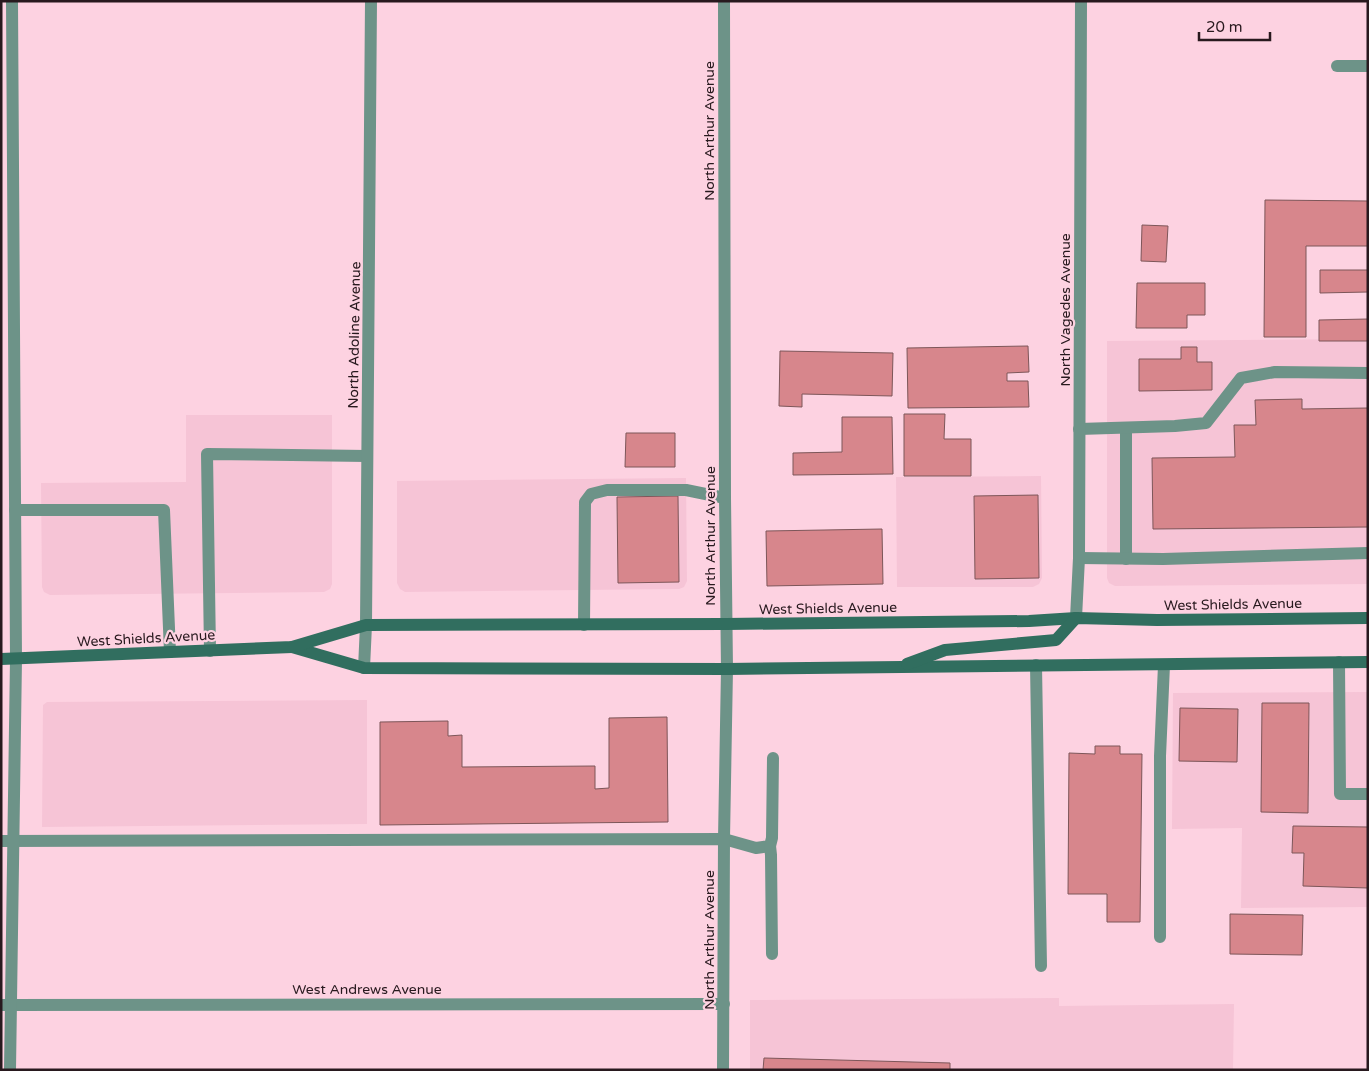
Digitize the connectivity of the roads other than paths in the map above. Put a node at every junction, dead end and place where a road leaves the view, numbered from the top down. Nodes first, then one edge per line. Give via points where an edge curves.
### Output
1 (12, 1) edge
2 (372, 1) edge
3 (724, 1) edge
4 (1081, 1) edge
5 (1337, 66) dead end
6 (1368, 66) edge
7 (1368, 372) edge
8 (1126, 428) junction
9 (1079, 429) junction
10 (368, 456) junction
11 (725, 498) junction
12 (15, 510) junction
13 (1368, 553) edge
14 (1079, 558) junction
15 (1126, 559) junction
16 (1076, 618) junction
17 (1368, 618) edge
18 (726, 624) junction
19 (366, 625) junction
20 (584, 625) junction
21 (292, 647) junction
22 (210, 651) junction
23 (170, 652) junction
24 (1, 659) edge
25 (16, 659) junction
26 (1339, 662) junction
27 (1368, 662) edge
28 (1036, 665) junction
29 (1164, 665) junction
30 (364, 668) junction
31 (898, 668) junction
32 (727, 669) junction
33 (773, 758) dead end
34 (1368, 794) edge
35 (724, 839) junction
36 (7, 841) edge
37 (770, 846) junction
38 (1160, 937) dead end
39 (772, 954) dead end
40 (1041, 966) dead end
41 (724, 1004) junction
42 (6, 1005) edge
43 (10, 1070) edge
44 (723, 1070) edge

1 - 12 street
2 - 10 street, North Adoline Avenue
3 - 11 street, North Arthur Avenue
4 - 9 street, North Vagedes Avenue
5 - 6 street
7 - 8 street via 1275,372 1241,378 1206,423
8 - 9 street
8 - 15 street
9 - 14 street, North Vagedes Avenue
10 - 19 street, North Adoline Avenue
10 - 22 street via 207,454
11 - 18 street, North Arthur Avenue
11 - 20 street via 686,490 607,490 591,494 585,502
12 - 23 street via 164,510
12 - 25 street
13 - 15 street
14 - 15 street
14 - 16 street, North Vagedes Avenue
16 - 17 main road, West Shields Avenue
16 - 18 main road, West Shields Avenue
16 - 31 main road via 1056,640 945,650
18 - 20 main road, West Shields Avenue
18 - 32 street, North Arthur Avenue
19 - 20 main road, West Shields Avenue
19 - 21 main road, West Shields Avenue
19 - 30 street, North Adoline Avenue
21 - 22 main road, West Shields Avenue
21 - 30 main road, West Shields Avenue
22 - 23 main road, West Shields Avenue
23 - 25 main road, West Shields Avenue
24 - 25 main road, West Shields Avenue
25 - 36 street
26 - 27 main road, West Shields Avenue
26 - 29 main road, West Shields Avenue
26 - 34 street via 1340,794
28 - 29 main road, West Shields Avenue
28 - 31 main road, West Shields Avenue
28 - 40 street
29 - 38 street via 1160,756
30 - 32 main road, West Shields Avenue
31 - 32 main road, West Shields Avenue
32 - 35 street, North Arthur Avenue
33 - 37 street
35 - 36 street
35 - 37 street via 756,848
35 - 41 street, North Arthur Avenue
36 - 42 street
37 - 39 street
41 - 42 street, West Andrews Avenue
41 - 44 street, North Arthur Avenue
42 - 43 street

